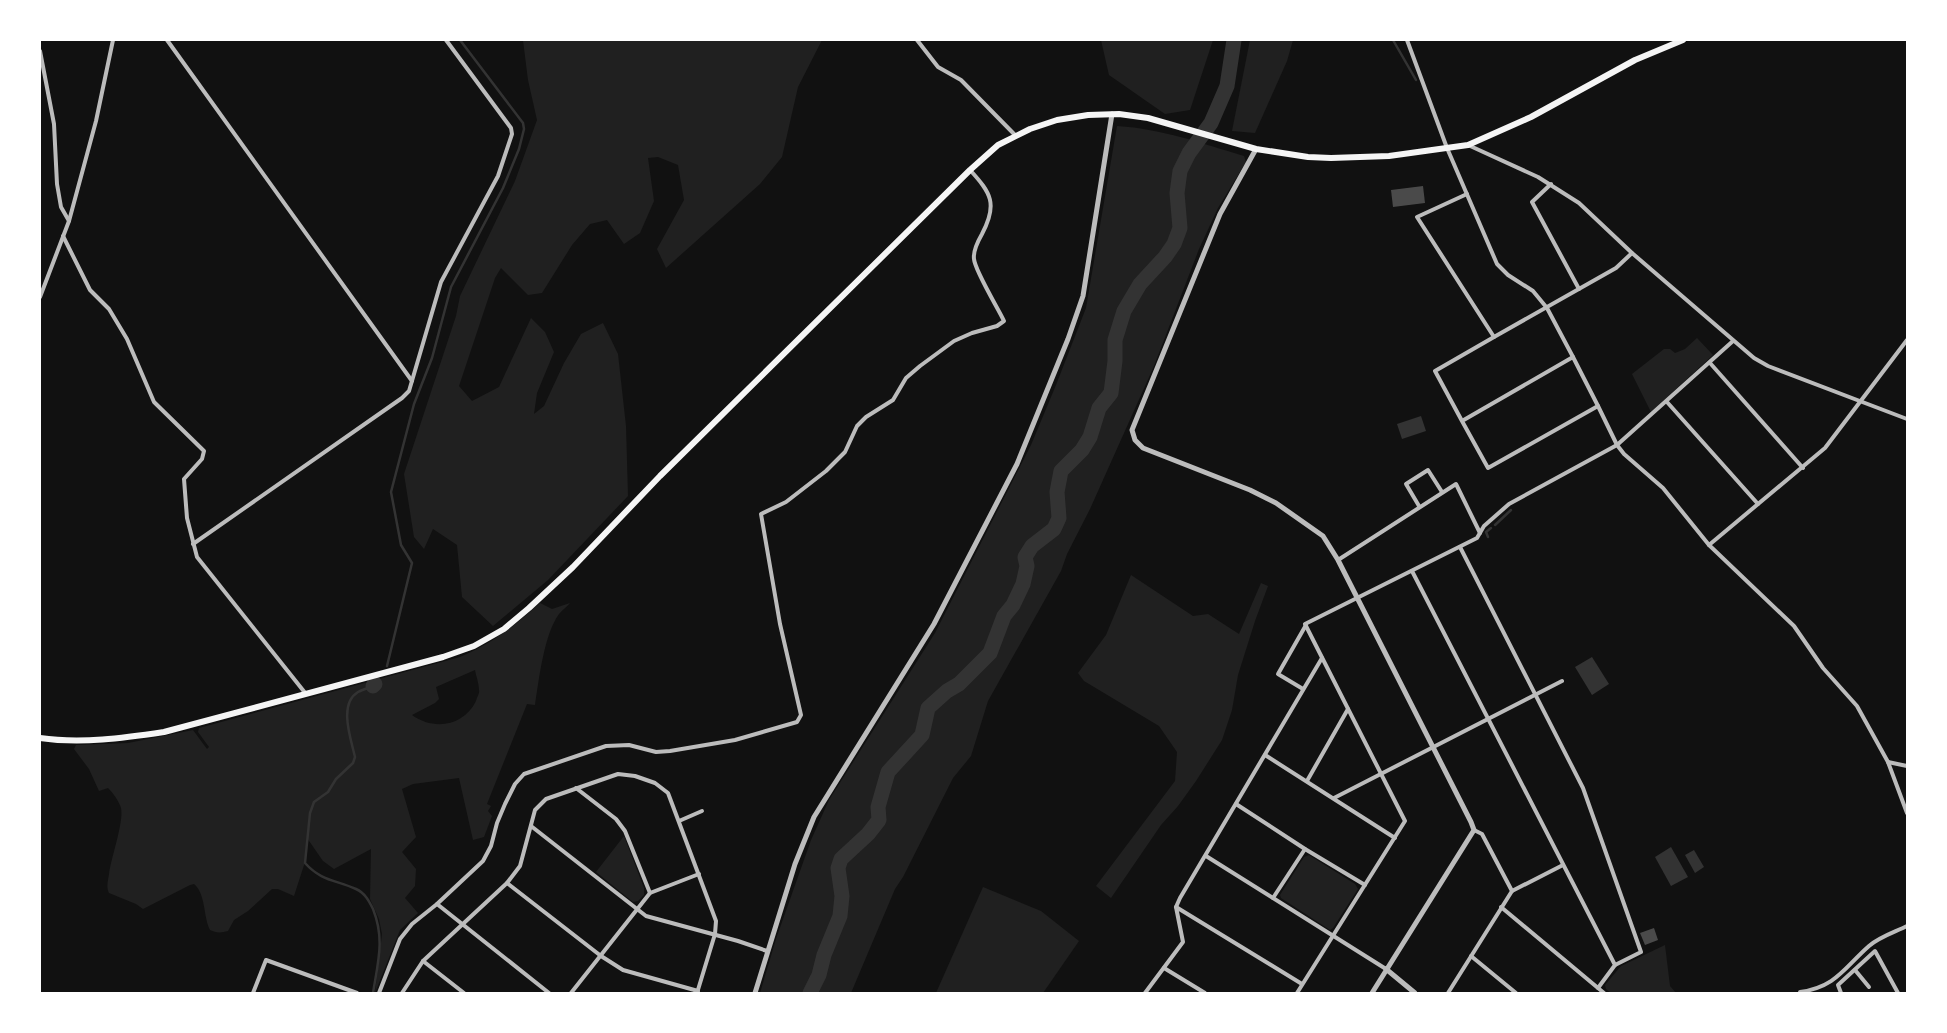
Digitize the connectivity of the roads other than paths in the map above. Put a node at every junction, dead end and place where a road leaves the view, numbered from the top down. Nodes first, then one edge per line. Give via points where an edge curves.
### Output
1 (114, 40) edge
2 (167, 40) edge
3 (446, 40) edge
4 (917, 40) edge
5 (1408, 40) edge
6 (1683, 40) edge
7 (40, 52) edge
8 (1116, 114) junction
9 (1016, 136) junction
10 (1468, 145) junction
11 (1447, 148) junction
12 (1256, 149) junction
13 (970, 170) junction
14 (1551, 184) junction
15 (1467, 194) junction
16 (69, 221) junction
17 (63, 236) junction
18 (1632, 252) junction
19 (1579, 290) junction
20 (40, 296) edge
21 (1547, 308) junction
22 (1494, 337) junction
23 (1907, 340) edge
24 (1733, 341) junction
25 (1573, 357) junction
26 (1710, 363) junction
27 (412, 381) junction
28 (1861, 400) junction
29 (1667, 402) junction
30 (1598, 406) junction
31 (1907, 419) edge
32 (1462, 421) junction
33 (1617, 445) junction
34 (1803, 468) junction
35 (1442, 492) junction
36 (1758, 504) junction
37 (1419, 506) junction
38 (1480, 533) junction
39 (193, 544) junction
40 (1709, 545) junction
41 (1460, 547) junction
42 (1338, 560) junction
43 (1412, 571) junction
44 (1356, 598) junction
45 (1306, 625) junction
46 (1793, 625) junction
47 (1787, 629) dead end
48 (1322, 658) junction
49 (1562, 682) dead end
50 (1303, 689) junction
51 (306, 694) junction
52 (1535, 696) junction
53 (1348, 709) junction
54 (1488, 719) junction
55 (40, 738) edge
56 (1434, 748) junction
57 (1264, 756) junction
58 (1888, 762) junction
59 (1907, 766) edge
60 (1382, 775) junction
61 (1307, 781) junction
62 (576, 788) junction
63 (1334, 798) junction
64 (1236, 804) junction
65 (702, 811) dead end
66 (1907, 813) edge
67 (679, 821) junction
68 (531, 826) junction
69 (1474, 830) junction
70 (1395, 838) junction
71 (1306, 849) junction
72 (1206, 856) junction
73 (1563, 865) junction
74 (699, 874) junction
75 (507, 882) junction
76 (1365, 885) junction
77 (1512, 891) junction
78 (650, 893) junction
79 (1273, 898) junction
80 (437, 904) junction
81 (1176, 907) junction
82 (1501, 907) junction
83 (637, 910) junction
84 (461, 925) junction
85 (1907, 926) edge
86 (715, 934) junction
87 (1334, 936) junction
88 (1647, 950) dead end
89 (767, 951) junction
90 (1641, 952) junction
91 (601, 956) junction
92 (1471, 956) junction
93 (423, 961) junction
94 (1615, 965) junction
95 (1164, 968) junction
96 (1386, 969) junction
97 (1855, 970) junction
98 (1302, 984) junction
99 (1869, 987) dead end
100 (1598, 988) junction
101 (698, 992) edge
102 (1800, 992) edge
103 (254, 993) edge
104 (358, 993) edge
105 (379, 993) edge
106 (402, 993) edge
107 (464, 993) edge
108 (550, 993) edge
109 (571, 993) edge
110 (755, 993) edge
111 (1145, 993) edge
112 (1205, 993) edge
113 (1297, 993) edge
114 (1372, 993) edge
115 (1415, 993) edge
116 (1448, 993) edge
117 (1516, 993) edge
118 (1604, 993) edge
119 (1841, 993) edge
120 (1898, 993) edge

1 - 16 street
2 - 27 street
3 - 27 street via 511,128 512,134 498,176 441,282
4 - 9 street via 938,67 961,80
5 - 11 street
6 - 10 main road via 1636,60 1531,117
7 - 16 street via 54,124 57,184 61,207
8 - 9 main road via 1057,120
8 - 12 main road via 1148,118
8 - 89 street via 1083,296 1017,464 934,624 814,816
9 - 13 main road via 998,146
10 - 11 main road
10 - 14 street
11 - 12 main road via 1389,156 1331,158
11 - 15 street
12 - 42 street via 1220,214 1132,430 1133,436 1143,448 1276,502 1323,536
13 - 51 main road via 646,490 573,567 504,629 474,646 444,657
13 - 80 street via 990,197 991,214 977,243 974,259 1004,321 954,341 920,366 906,378 893,400 866,416 857,426 845,452 826,471 786,502 761,514 780,624 801,715 797,722 735,740 670,751 656,752 629,744 606,746 524,774 505,804 484,861
14 - 18 street via 1579,203
14 - 19 street via 1532,202
15 - 21 street via 1497,264 1533,291
15 - 22 street via 1417,218
16 - 17 street
17 - 20 street
17 - 39 street via 90,290 109,309 127,339 154,402 204,451 202,459 184,479
18 - 19 street via 1616,268
18 - 24 street
19 - 21 street
21 - 22 street
21 - 25 street
22 - 32 street via 1435,371
23 - 28 street
24 - 26 street
24 - 28 street via 1768,366
25 - 30 street
25 - 32 street
26 - 29 street
26 - 34 street
27 - 39 street via 402,398
28 - 31 street
28 - 34 street via 1825,448
29 - 33 street
29 - 36 street
30 - 32 street via 1488,468
30 - 33 street
33 - 38 street via 1509,504
33 - 40 street via 1663,488
34 - 36 street
35 - 37 street
35 - 37 street via 1428,470 1406,484
35 - 38 street via 1456,484
36 - 40 street
37 - 42 street
38 - 41 street
39 - 51 street via 197,557
40 - 46 street
41 - 43 street
41 - 52 street
42 - 44 street
43 - 44 street
43 - 54 street
44 - 45 street
44 - 56 street
45 - 48 street
45 - 50 street via 1278,674
46 - 47 street
46 - 58 street via 1823,668 1857,706
48 - 50 street
48 - 53 street
49 - 52 street
50 - 57 street
51 - 55 main road via 164,732 122,738
52 - 54 street
52 - 90 street via 1582,788
53 - 60 street
53 - 61 street
54 - 56 street
54 - 73 street
56 - 60 street
56 - 69 street
57 - 61 street
57 - 64 street
58 - 59 street
58 - 66 street
60 - 63 street
60 - 70 street via 1405,821
61 - 63 street
62 - 67 street via 618,774 634,776 655,783 668,794
62 - 68 street via 546,799 535,810
62 - 78 street via 625,831
63 - 70 street
64 - 71 street
64 - 72 street
65 - 67 street
67 - 74 street
68 - 75 street via 520,866
68 - 83 street
69 - 77 street via 1482,834
69 - 96 street
70 - 76 street
71 - 76 street
71 - 79 street
72 - 79 street
72 - 81 street
73 - 77 street
73 - 94 street
74 - 78 street
74 - 86 street via 716,921
75 - 84 street
75 - 91 street
76 - 87 street
77 - 82 street
78 - 83 street
79 - 87 street
80 - 84 street
80 - 105 street via 412,924 400,939
81 - 95 street via 1183,942
81 - 98 street
82 - 92 street
82 - 100 street
83 - 86 street via 646,916
83 - 91 street
84 - 93 street
84 - 108 street
85 - 102 street via 1871,945 1832,983 1817,990
86 - 89 street
86 - 101 street
87 - 96 street
87 - 98 street
88 - 90 street
89 - 110 street
90 - 94 street
91 - 101 street via 623,970
91 - 109 street
92 - 116 street
92 - 117 street
93 - 106 street
93 - 107 street
94 - 100 street
95 - 111 street
95 - 112 street
96 - 114 street
96 - 115 street
97 - 99 street
97 - 119 street via 1838,985
97 - 120 street via 1875,951
98 - 113 street
100 - 118 street
103 - 104 street via 266,960

